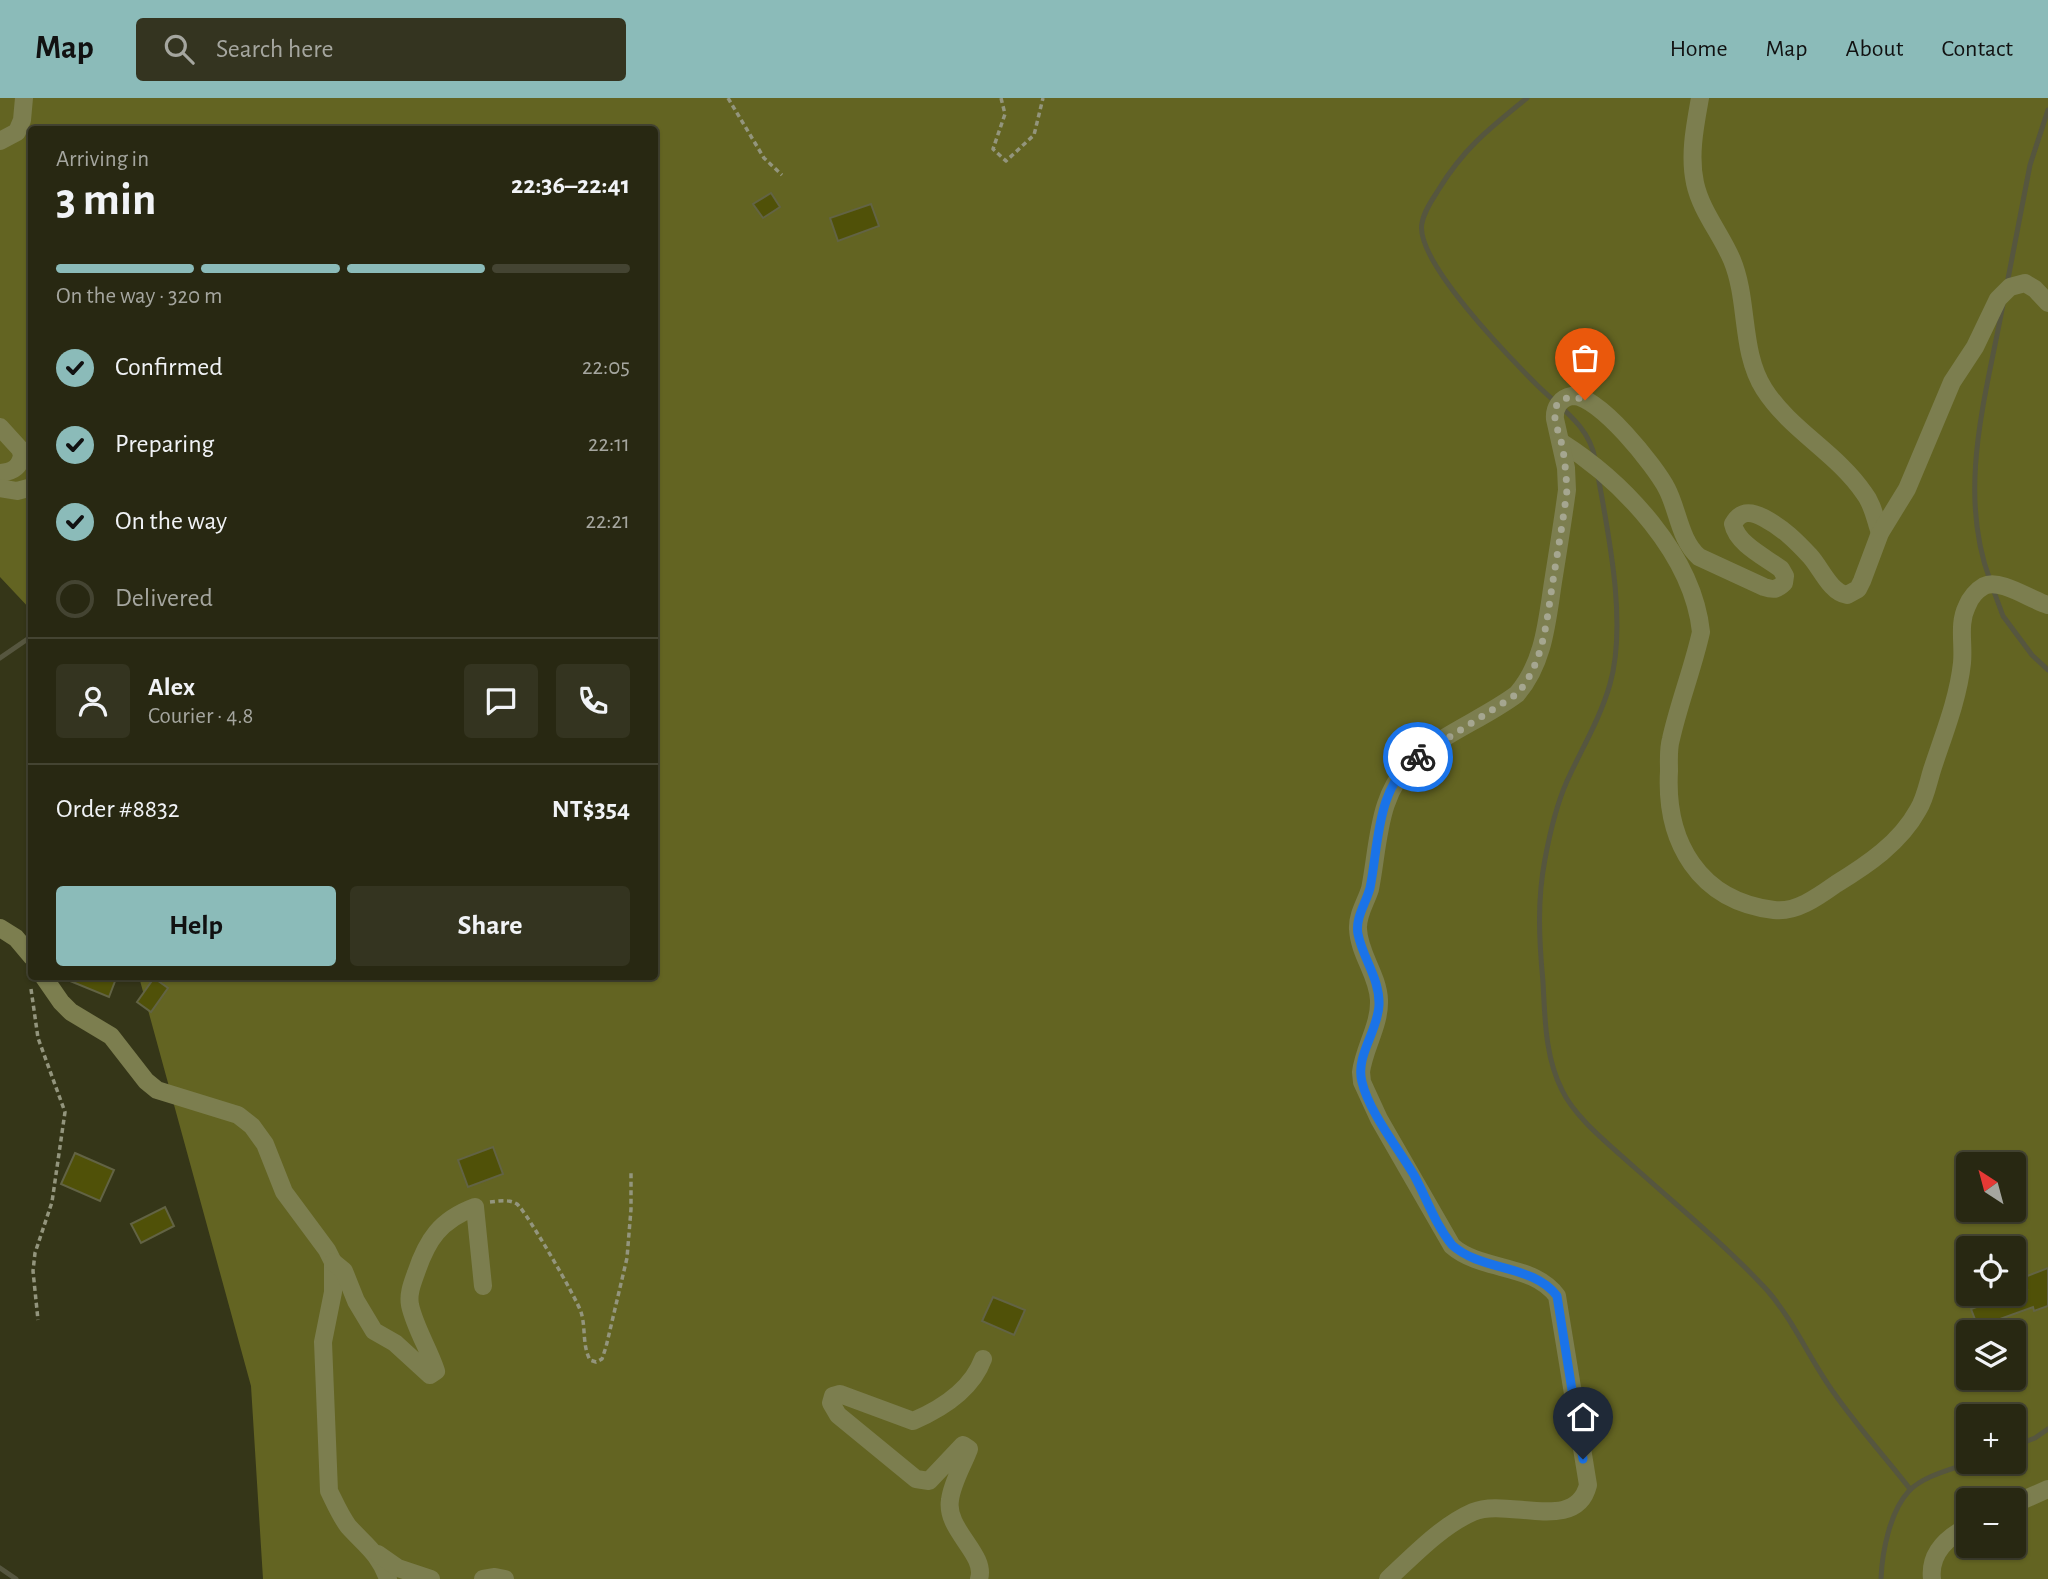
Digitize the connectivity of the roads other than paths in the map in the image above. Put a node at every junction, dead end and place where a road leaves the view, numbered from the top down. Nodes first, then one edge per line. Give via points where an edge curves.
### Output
1 (24, 98) edge
2 (1700, 98) edge
3 (0, 141) edge
4 (2048, 303) edge
5 (0, 427) edge
6 (1562, 442) junction
7 (0, 473) edge
8 (0, 488) edge
9 (28, 488) edge
10 (1880, 533) junction
11 (2048, 605) edge
12 (0, 928) edge
13 (28, 952) edge
14 (37, 980) edge
15 (333, 1262) junction
16 (483, 1286) dead end
17 (984, 1360) dead end
18 (2048, 1489) edge
19 (2026, 1499) edge
20 (1956, 1535) edge
21 (375, 1552) junction
22 (388, 1579) edge
23 (431, 1579) edge
24 (483, 1579) edge
25 (505, 1579) edge
26 (979, 1579) edge
27 (1388, 1579) edge
28 (1932, 1579) edge

1 - 3 street via 17,132
2 - 10 street via 1692,164 1696,186 1732,261 1754,370 1787,416 1864,492
4 - 10 street via 2025,284 2006,290 1952,382 1906,489
5 - 7 street via 22,455 10,472
6 - 10 street via 1556,408 1564,398 1585,400 1623,429 1665,485 1692,551 1773,590 1784,583 1785,576 1734,531 1732,524 1741,513 1758,514 1781,527 1837,590 1847,595 1858,589
6 - 11 street via 1624,490 1685,575 1702,632 1670,741 1672,825 1682,850 1701,876 1755,908 1783,911 1812,900 1860,869 1906,828 1919,809 1949,719 1962,664 1962,623 1977,591 1991,584
6 - 27 street via 1567,490 1538,659 1517,694 1414,760 1391,790 1383,810 1369,890 1358,923 1379,1002 1361,1072 1379,1119 1452,1245 1480,1262 1544,1282 1557,1296 1588,1485 1585,1498 1569,1510 1490,1507 1474,1511 1434,1538
8 - 9 street
12 - 13 street
14 - 15 street via 71,1012 111,1036 156,1090 238,1115 253,1126 284,1192
15 - 16 street via 344,1271 374,1331 395,1343 426,1374 436,1371 412,1312 410,1291 432,1236 475,1207
15 - 21 street via 333,1293 323,1342 330,1491 349,1527
17 - 26 street via 957,1395 913,1421 841,1394 833,1395 831,1403 838,1415 916,1479 929,1480 963,1445 969,1449 949,1501 953,1524 973,1552
18 - 19 street
20 - 28 street via 1933,1558
21 - 22 street
21 - 23 street via 398,1569
24 - 25 street

